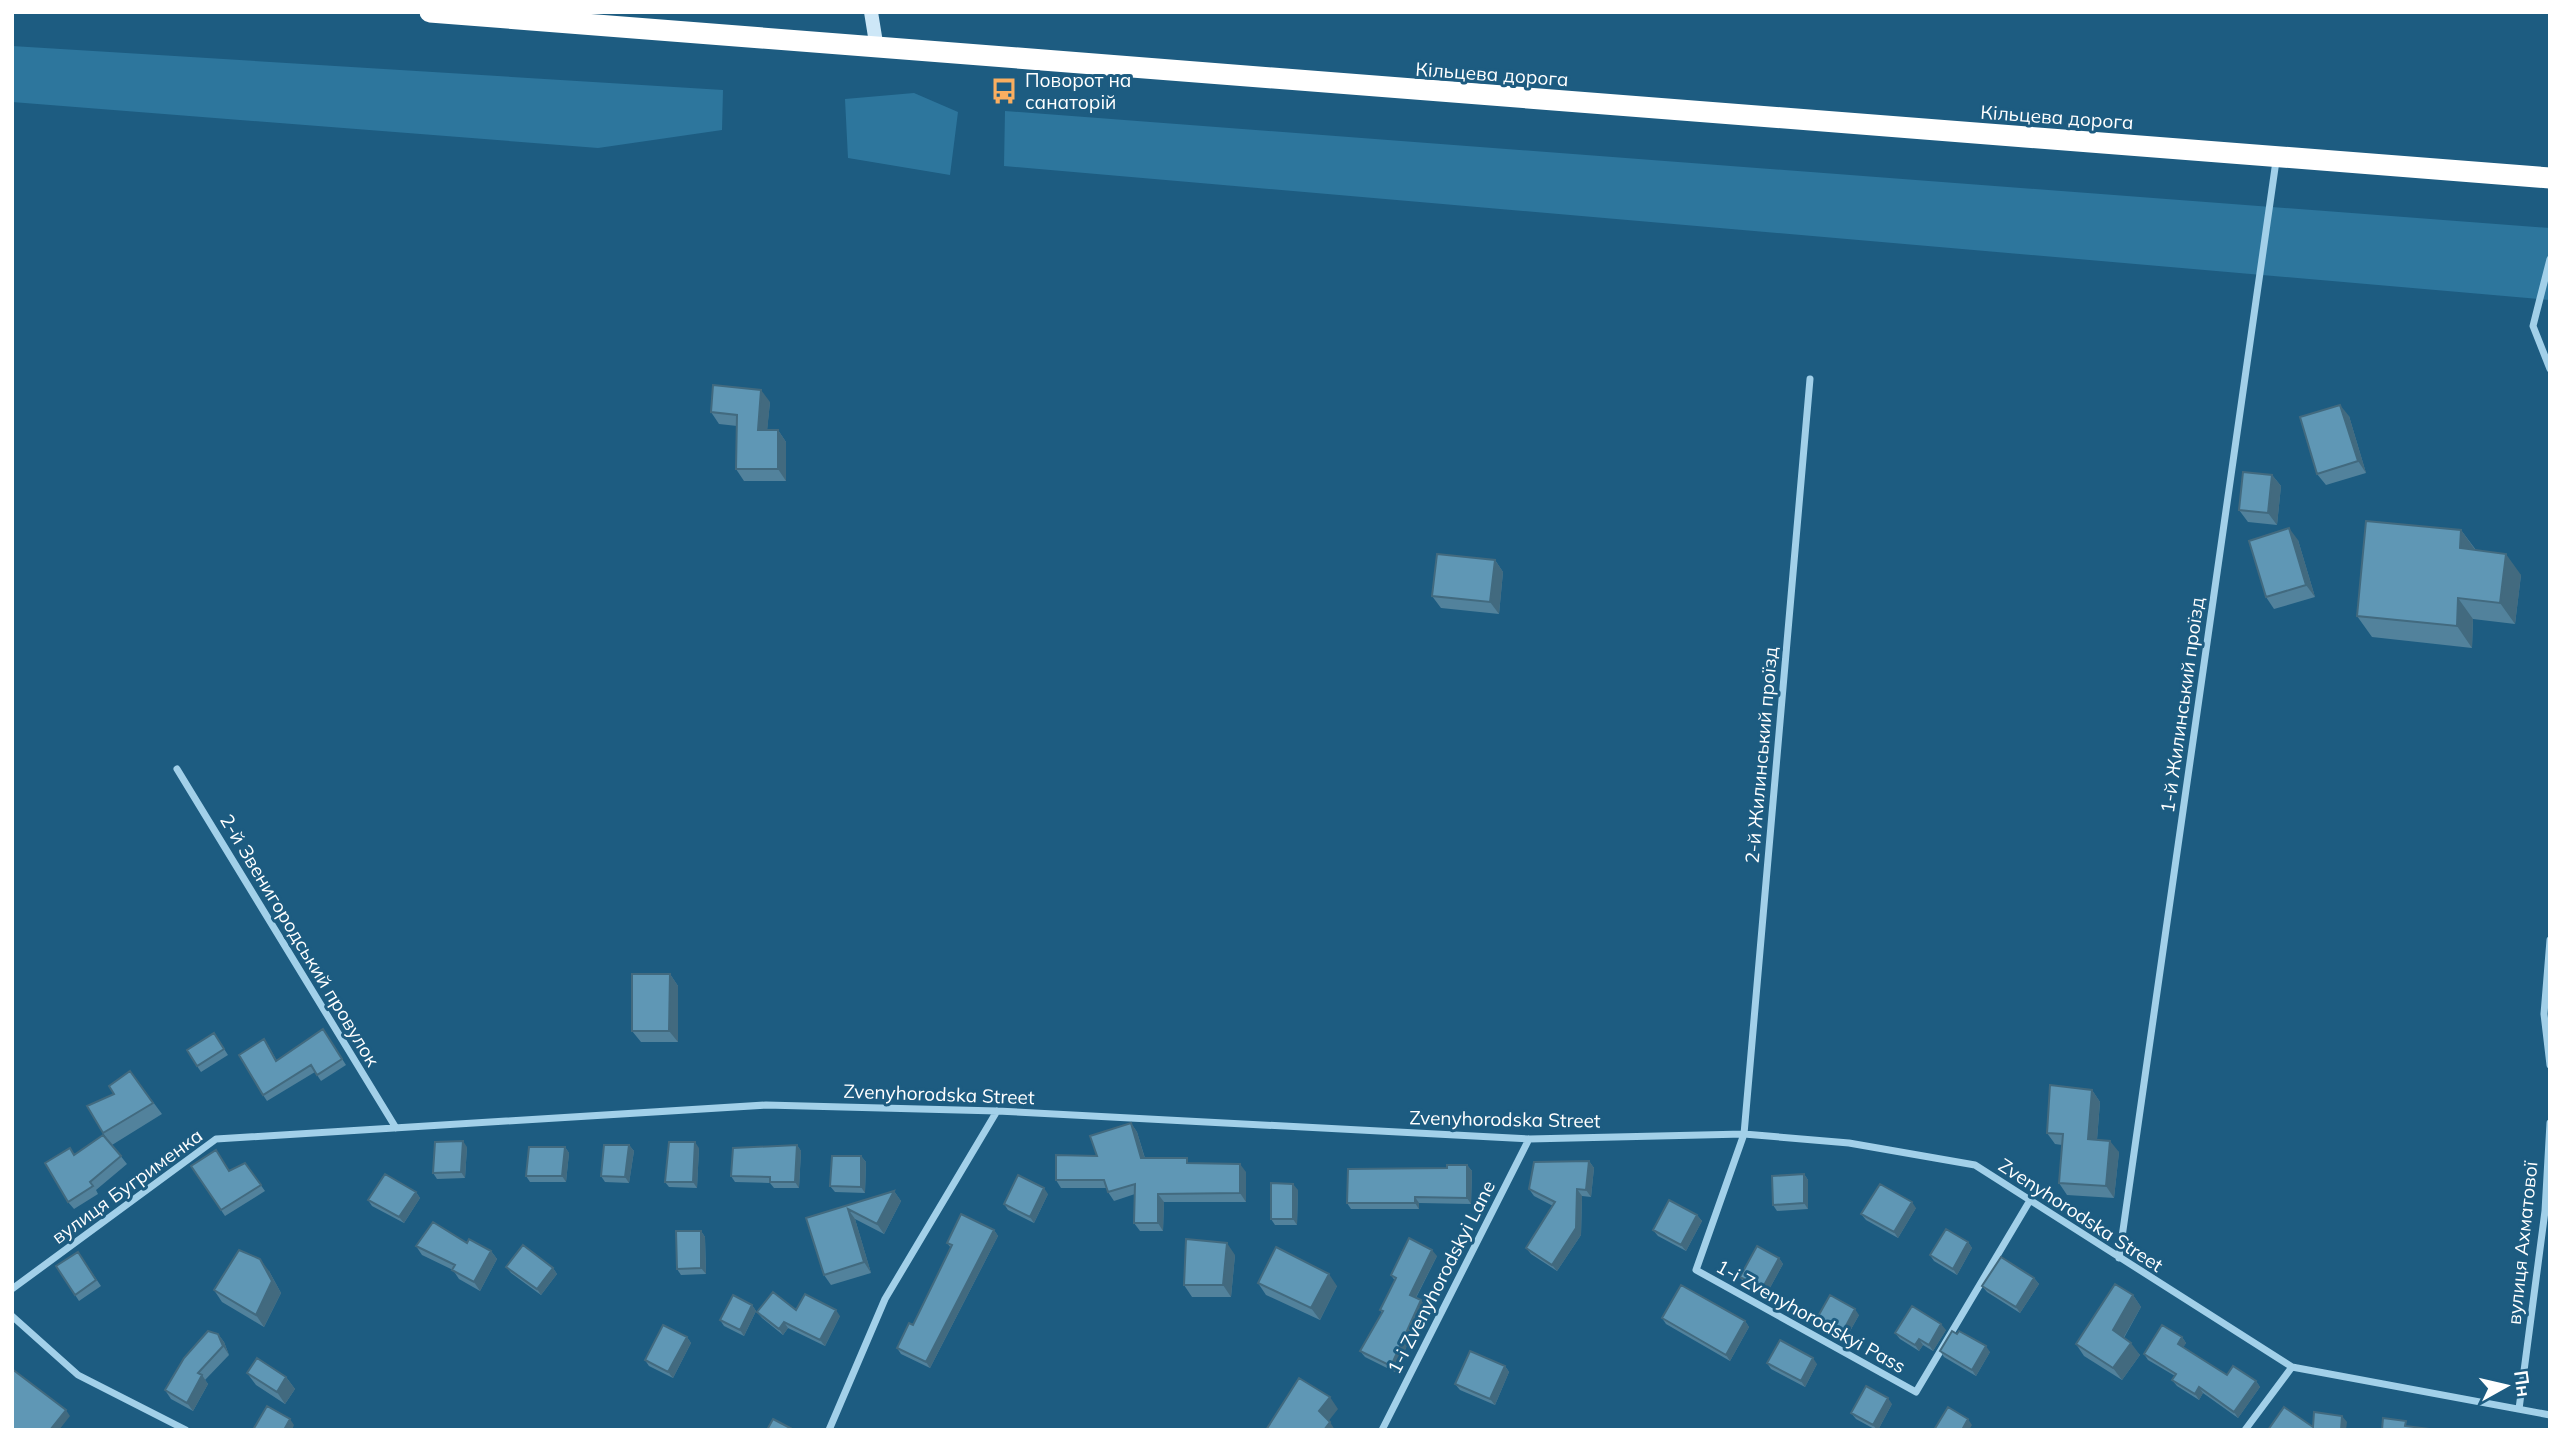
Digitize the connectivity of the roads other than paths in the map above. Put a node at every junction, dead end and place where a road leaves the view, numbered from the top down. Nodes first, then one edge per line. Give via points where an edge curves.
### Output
1 (430, 12) edge
2 (871, 12) edge
3 (877, 49) junction
4 (2277, 157) junction
5 (2550, 178) edge
6 (2550, 259) edge
7 (2550, 369) edge
8 (1810, 379) dead end
9 (177, 769) dead end
10 (2550, 940) edge
11 (2550, 1065) edge
12 (997, 1111) junction
13 (2550, 1123) edge
14 (396, 1128) junction
15 (1744, 1134) junction
16 (1529, 1139) junction
17 (2029, 1202) junction
18 (2119, 1258) junction
19 (12, 1289) edge
20 (12, 1316) edge
21 (2292, 1367) junction
22 (2519, 1409) junction
23 (2550, 1415) edge
24 (186, 1430) edge
25 (829, 1430) edge
26 (1382, 1430) edge
27 (2245, 1430) edge

1 - 3 highway, Кільцева дорога
2 - 3 street
3 - 4 highway, Кільцева дорога
4 - 5 highway, Кільцева дорога
4 - 18 street, 1-й Жилинський проїзд
6 - 7 street via 2533,326
8 - 15 street, 2-й Жилинський проїзд
9 - 14 street, 2-й Звенигородський провулок
10 - 11 street via 2544,1014
12 - 14 street, Zvenyhorodska Street via 766,1105
12 - 16 street, Zvenyhorodska Street
12 - 25 street via 886,1299
13 - 22 street, вулиця Ахматової via 2545,1211
14 - 19 street, вулиця Бугрименка via 216,1139
15 - 16 street, Zvenyhorodska Street
15 - 17 street, Zvenyhorodska Street via 1849,1143 1975,1166
15 - 17 street, 1-i Zvenyhorodskyi Pass via 1696,1270 1916,1392
16 - 26 street, 1-i Zvenyhorodskyi Lane
17 - 18 street, Zvenyhorodska Street
18 - 21 street, Zvenyhorodska Street
20 - 24 street via 78,1376
21 - 22 street, Zvenyhorodska Street
21 - 27 street
22 - 23 street, Zvenyhorodska Street

